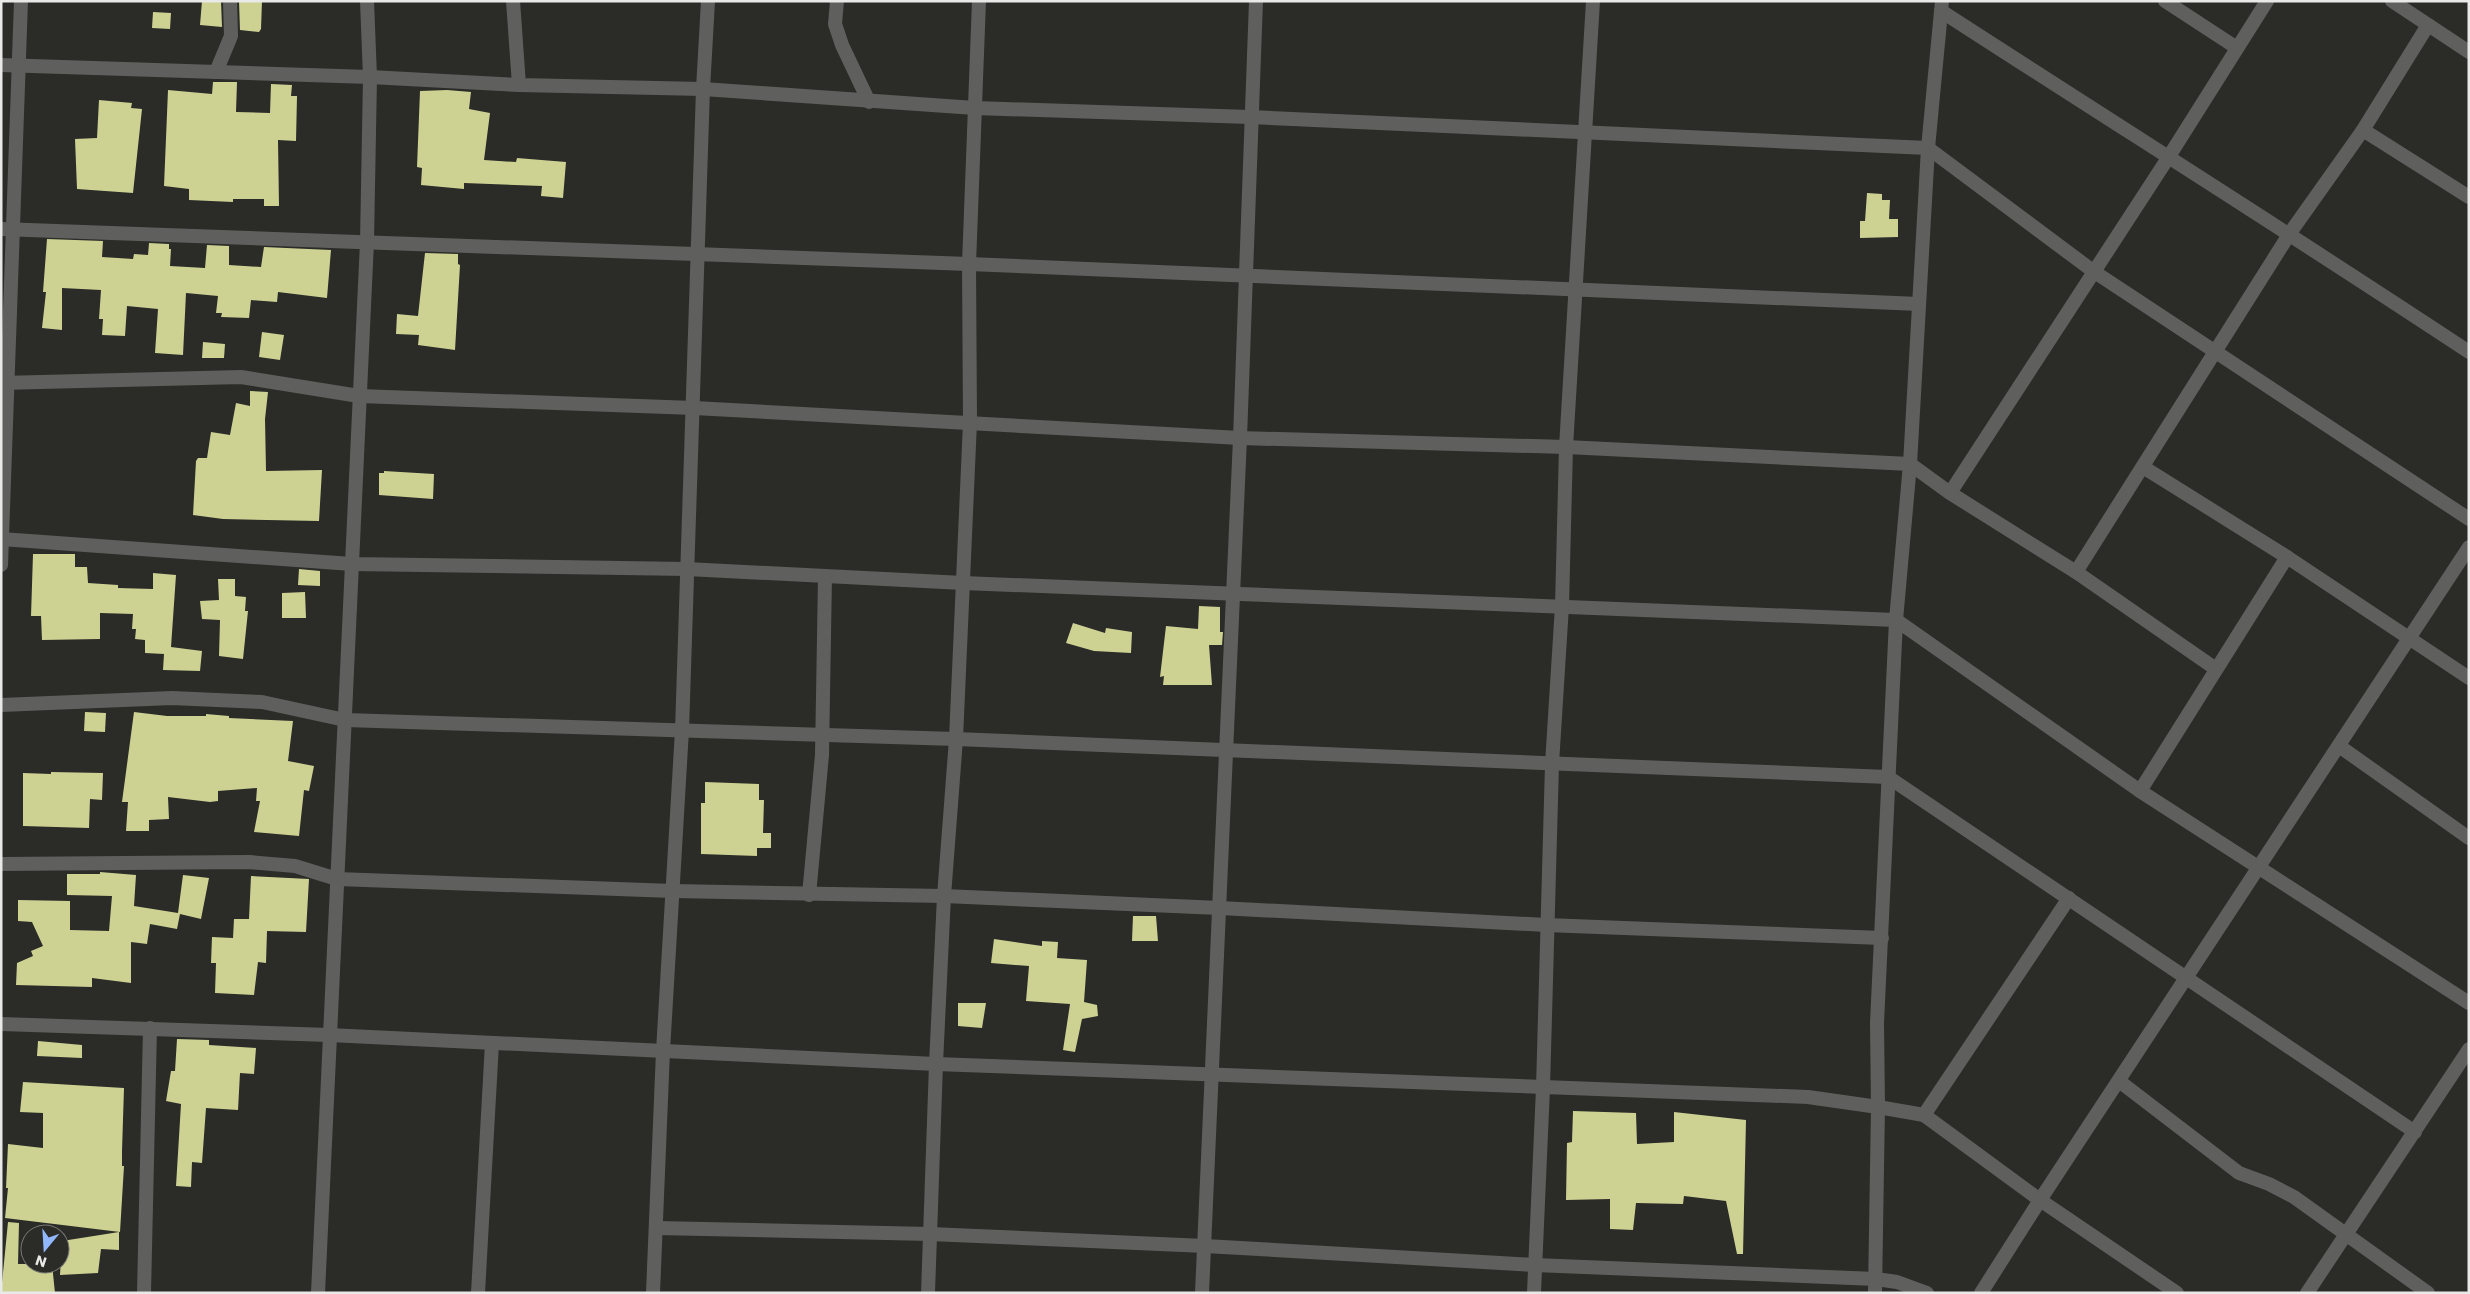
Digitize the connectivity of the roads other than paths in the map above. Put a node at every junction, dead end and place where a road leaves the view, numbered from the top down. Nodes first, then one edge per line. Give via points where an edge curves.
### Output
1 (21, 1) edge
2 (230, 1) edge
3 (367, 1) edge
4 (513, 1) edge
5 (708, 1) edge
6 (837, 1) edge
7 (980, 1) edge
8 (1256, 1) edge
9 (1593, 1) edge
10 (2165, 1) edge
11 (2267, 1) edge
12 (2392, 1) edge
13 (1942, 6) edge
14 (2428, 25) junction
15 (2237, 48) junction
16 (2469, 52) edge
17 (1, 65) edge
18 (20, 65) junction
19 (216, 72) junction
20 (370, 77) junction
21 (519, 85) junction
22 (704, 90) junction
23 (869, 102) junction
24 (975, 108) junction
25 (1250, 116) junction
26 (2363, 130) junction
27 (1585, 133) junction
28 (1928, 148) junction
29 (2168, 158) junction
30 (2469, 197) edge
31 (7, 229) edge
32 (2290, 233) junction
33 (367, 242) junction
34 (699, 254) junction
35 (970, 264) junction
36 (2093, 271) junction
37 (1244, 276) junction
38 (1576, 289) junction
39 (1918, 304) junction
40 (2216, 352) junction
41 (2469, 352) edge
42 (5, 383) edge
43 (359, 396) junction
44 (694, 408) junction
45 (970, 422) junction
46 (1240, 438) junction
47 (1566, 447) junction
48 (1910, 464) junction
49 (2143, 467) junction
50 (1950, 493) junction
51 (2469, 519) edge
52 (2, 538) edge
53 (2469, 547) edge
54 (2287, 556) junction
55 (352, 564) junction
56 (1, 565) edge
57 (687, 569) junction
58 (2076, 572) junction
59 (825, 576) junction
60 (963, 583) junction
61 (1232, 593) junction
62 (1562, 606) junction
63 (1896, 620) junction
64 (2410, 638) junction
65 (2216, 669) junction
66 (2469, 678) edge
67 (1, 705) edge
68 (345, 720) junction
69 (682, 730) junction
70 (823, 735) junction
71 (956, 739) junction
72 (2339, 746) junction
73 (1224, 751) junction
74 (1552, 764) junction
75 (1888, 777) junction
76 (2140, 791) junction
77 (2469, 838) edge
78 (1, 864) edge
79 (2258, 866) junction
80 (337, 879) junction
81 (673, 891) junction
82 (809, 895) junction
83 (944, 896) junction
84 (2070, 898) junction
85 (1220, 908) junction
86 (1546, 925) junction
87 (1882, 938) junction
88 (2186, 978) junction
89 (2469, 1003) edge
90 (1, 1024) edge
91 (150, 1028) junction
92 (329, 1035) junction
93 (492, 1043) junction
94 (2469, 1049) edge
95 (664, 1051) junction
96 (936, 1064) junction
97 (1211, 1074) junction
98 (2119, 1081) junction
99 (1543, 1088) junction
100 (1878, 1107) junction
101 (1924, 1115) junction
102 (2415, 1132) junction
103 (2040, 1200) junction
104 (656, 1228) junction
105 (930, 1234) junction
106 (2346, 1235) junction
107 (1205, 1246) junction
108 (1535, 1265) junction
109 (1875, 1286) edge
110 (144, 1293) edge
111 (318, 1293) edge
112 (478, 1293) edge
113 (653, 1293) edge
114 (928, 1293) edge
115 (1202, 1293) edge
116 (1534, 1293) edge
117 (1927, 1293) edge
118 (1981, 1293) edge
119 (2176, 1293) edge
120 (2306, 1293) edge
121 (2428, 1293) edge

1 - 18 street
2 - 19 street via 231,36
3 - 20 street
4 - 21 street
5 - 22 street
6 - 23 street via 835,24
7 - 24 street
8 - 25 street
9 - 27 street
10 - 15 street
11 - 15 street
12 - 14 street
13 - 28 street
13 - 29 street
14 - 16 street
14 - 26 street
15 - 29 street
17 - 18 street
18 - 19 street
18 - 31 street
19 - 20 street
20 - 21 street
20 - 33 street
21 - 22 street
22 - 23 street
22 - 34 street
23 - 24 street
24 - 25 street
24 - 35 street
25 - 27 street
25 - 37 street
26 - 30 street
26 - 32 street
27 - 28 street
27 - 38 street
28 - 36 street
28 - 39 street
29 - 32 street
29 - 36 street
31 - 33 street
31 - 42 street
32 - 40 street
32 - 41 street
33 - 34 street
33 - 43 street
34 - 35 street
34 - 44 street
35 - 37 street
35 - 45 street
36 - 40 street
36 - 50 street
37 - 38 street
37 - 46 street
38 - 39 street
38 - 47 street
39 - 48 street
40 - 49 street
40 - 51 street
42 - 43 street via 241,377
42 - 52 street
43 - 44 street
43 - 55 street
44 - 45 street
44 - 57 street
45 - 46 street
45 - 60 street
46 - 47 street
46 - 61 street
47 - 48 street
47 - 62 street
48 - 50 street
48 - 63 street
49 - 54 street
49 - 58 street
50 - 58 street
52 - 55 street
52 - 56 street
53 - 64 street
54 - 64 street
54 - 65 street
55 - 57 street
55 - 68 street
57 - 59 street
57 - 69 street
58 - 65 street
59 - 60 street
59 - 70 street
60 - 61 street
60 - 71 street
61 - 62 street
61 - 73 street
62 - 63 street
62 - 74 street
63 - 75 street
63 - 76 street
64 - 66 street
64 - 72 street
65 - 76 street
67 - 68 street via 172,698 226,700 262,702
68 - 69 street
68 - 80 street
69 - 70 street
69 - 81 street
70 - 71 street
70 - 82 street
71 - 73 street
71 - 83 street
72 - 77 street
72 - 79 street
73 - 74 street
73 - 85 street
74 - 75 street
74 - 86 street
75 - 84 street
75 - 87 street
76 - 79 street
78 - 80 street via 249,862 295,866
79 - 88 street
79 - 89 street
80 - 81 street
80 - 92 street
81 - 82 street
81 - 95 street
82 - 83 street
83 - 85 street
83 - 96 street
84 - 88 street
84 - 101 street
85 - 86 street
85 - 97 street
86 - 87 street
86 - 99 street
87 - 100 street via 1877,1023
88 - 98 street
88 - 102 street
90 - 91 street
91 - 92 street
91 - 110 street
92 - 93 street
92 - 111 street
93 - 95 street
93 - 112 street
94 - 102 street
95 - 96 street
95 - 104 street
96 - 97 street
96 - 105 street
97 - 99 street
97 - 107 street
98 - 103 street
98 - 106 street via 2239,1173 2294,1197
99 - 100 street via 1808,1097
99 - 108 street
100 - 101 street
100 - 109 street
101 - 103 street
102 - 106 street
103 - 118 street
103 - 119 street
104 - 105 street
104 - 113 street
105 - 107 street
105 - 114 street
106 - 120 street
106 - 121 street
107 - 108 street
107 - 115 street
108 - 109 street
108 - 116 street
109 - 117 street via 1897,1282

